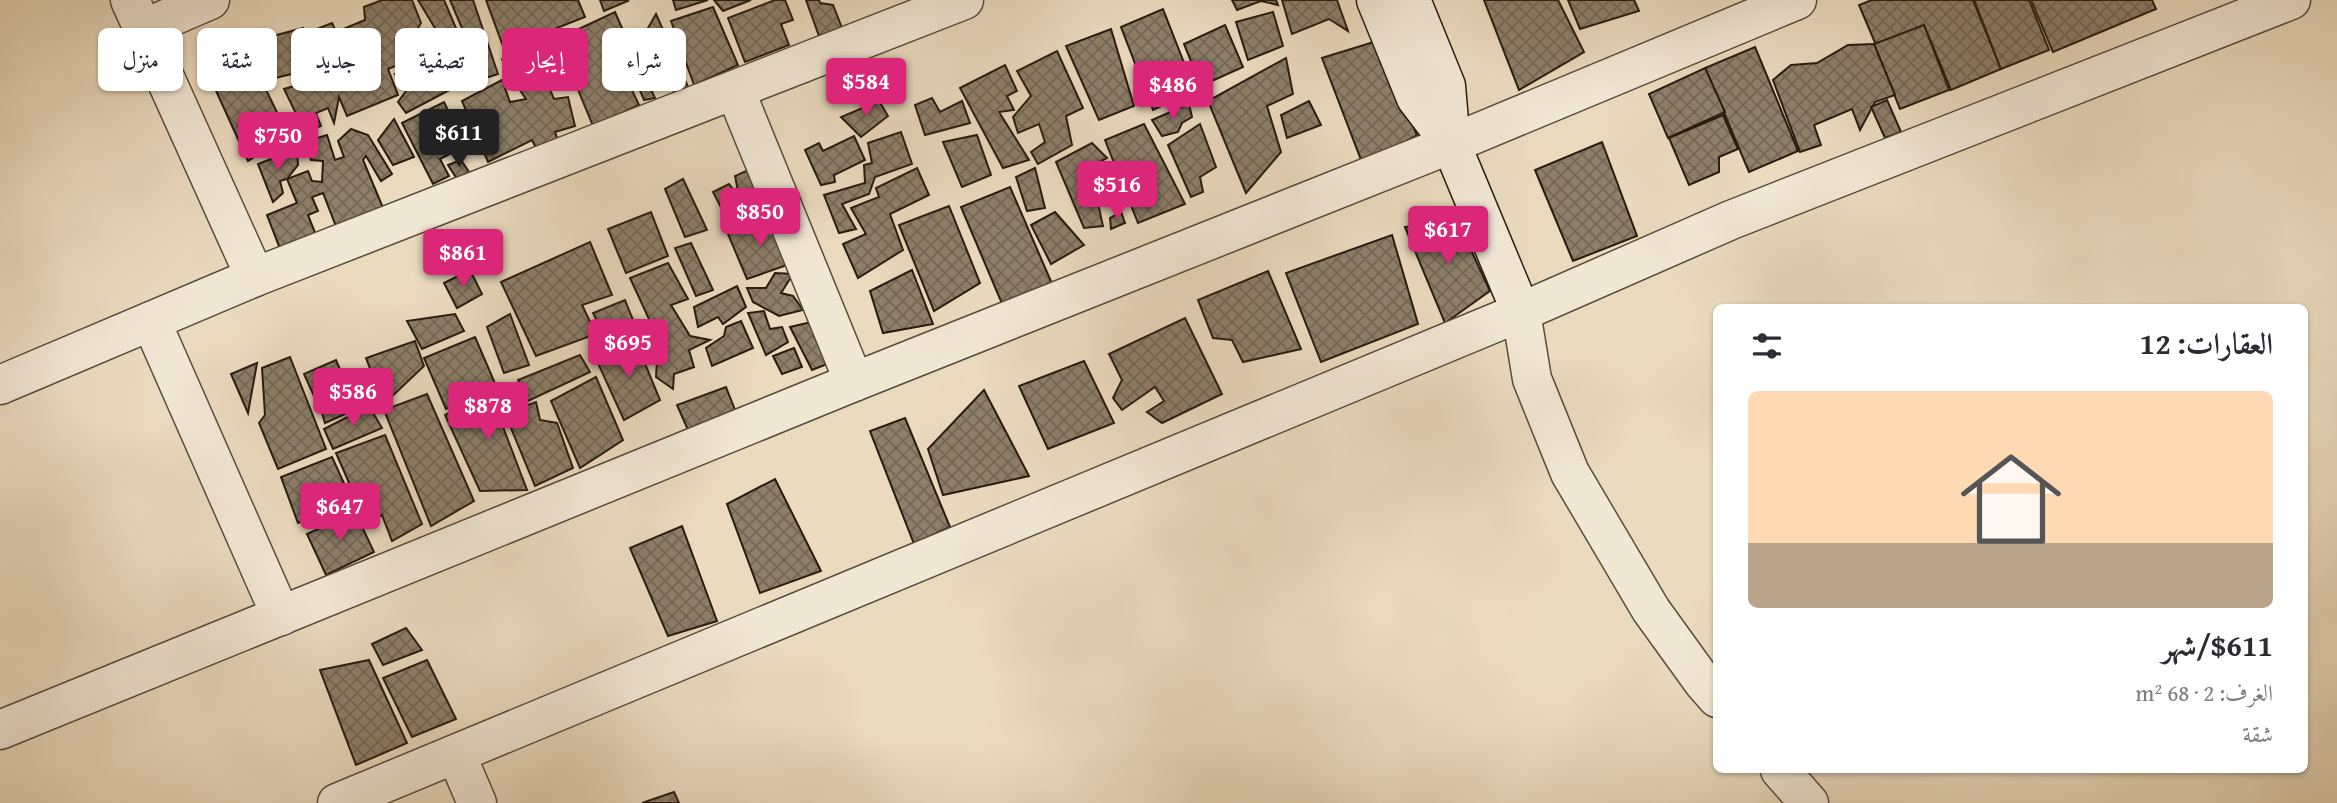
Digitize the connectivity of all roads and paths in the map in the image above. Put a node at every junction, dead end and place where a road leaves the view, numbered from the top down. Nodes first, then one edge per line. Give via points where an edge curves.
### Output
1 (210, 0) edge
2 (964, 0) edge
3 (1376, 0) edge
4 (1411, 0) edge
5 (1797, 0) edge
6 (2291, 0) edge
7 (136, 14) edge
8 (734, 90) junction
9 (1451, 144) junction
10 (255, 276) junction
11 (1521, 312) junction
12 (150, 321) junction
13 (854, 382) junction
14 (0, 385) edge
15 (281, 616) junction
16 (1713, 693) edge
17 (0, 730) edge
18 (456, 754) junction
19 (1783, 773) edge
20 (337, 803) edge
21 (477, 803) edge
22 (1809, 803) edge

1 - 7 street
2 - 8 street
3 - 9 street via 1416,98
4 - 9 street via 1446,86
5 - 9 street
6 - 11 street via 1731,220
7 - 10 street
8 - 10 street
8 - 13 street
9 - 11 street
9 - 13 street
10 - 12 street
11 - 16 street via 1532,379 1570,473 1651,610
11 - 18 street
12 - 14 street
12 - 15 street
13 - 15 street
15 - 17 street
18 - 20 street
18 - 21 street
19 - 22 street

